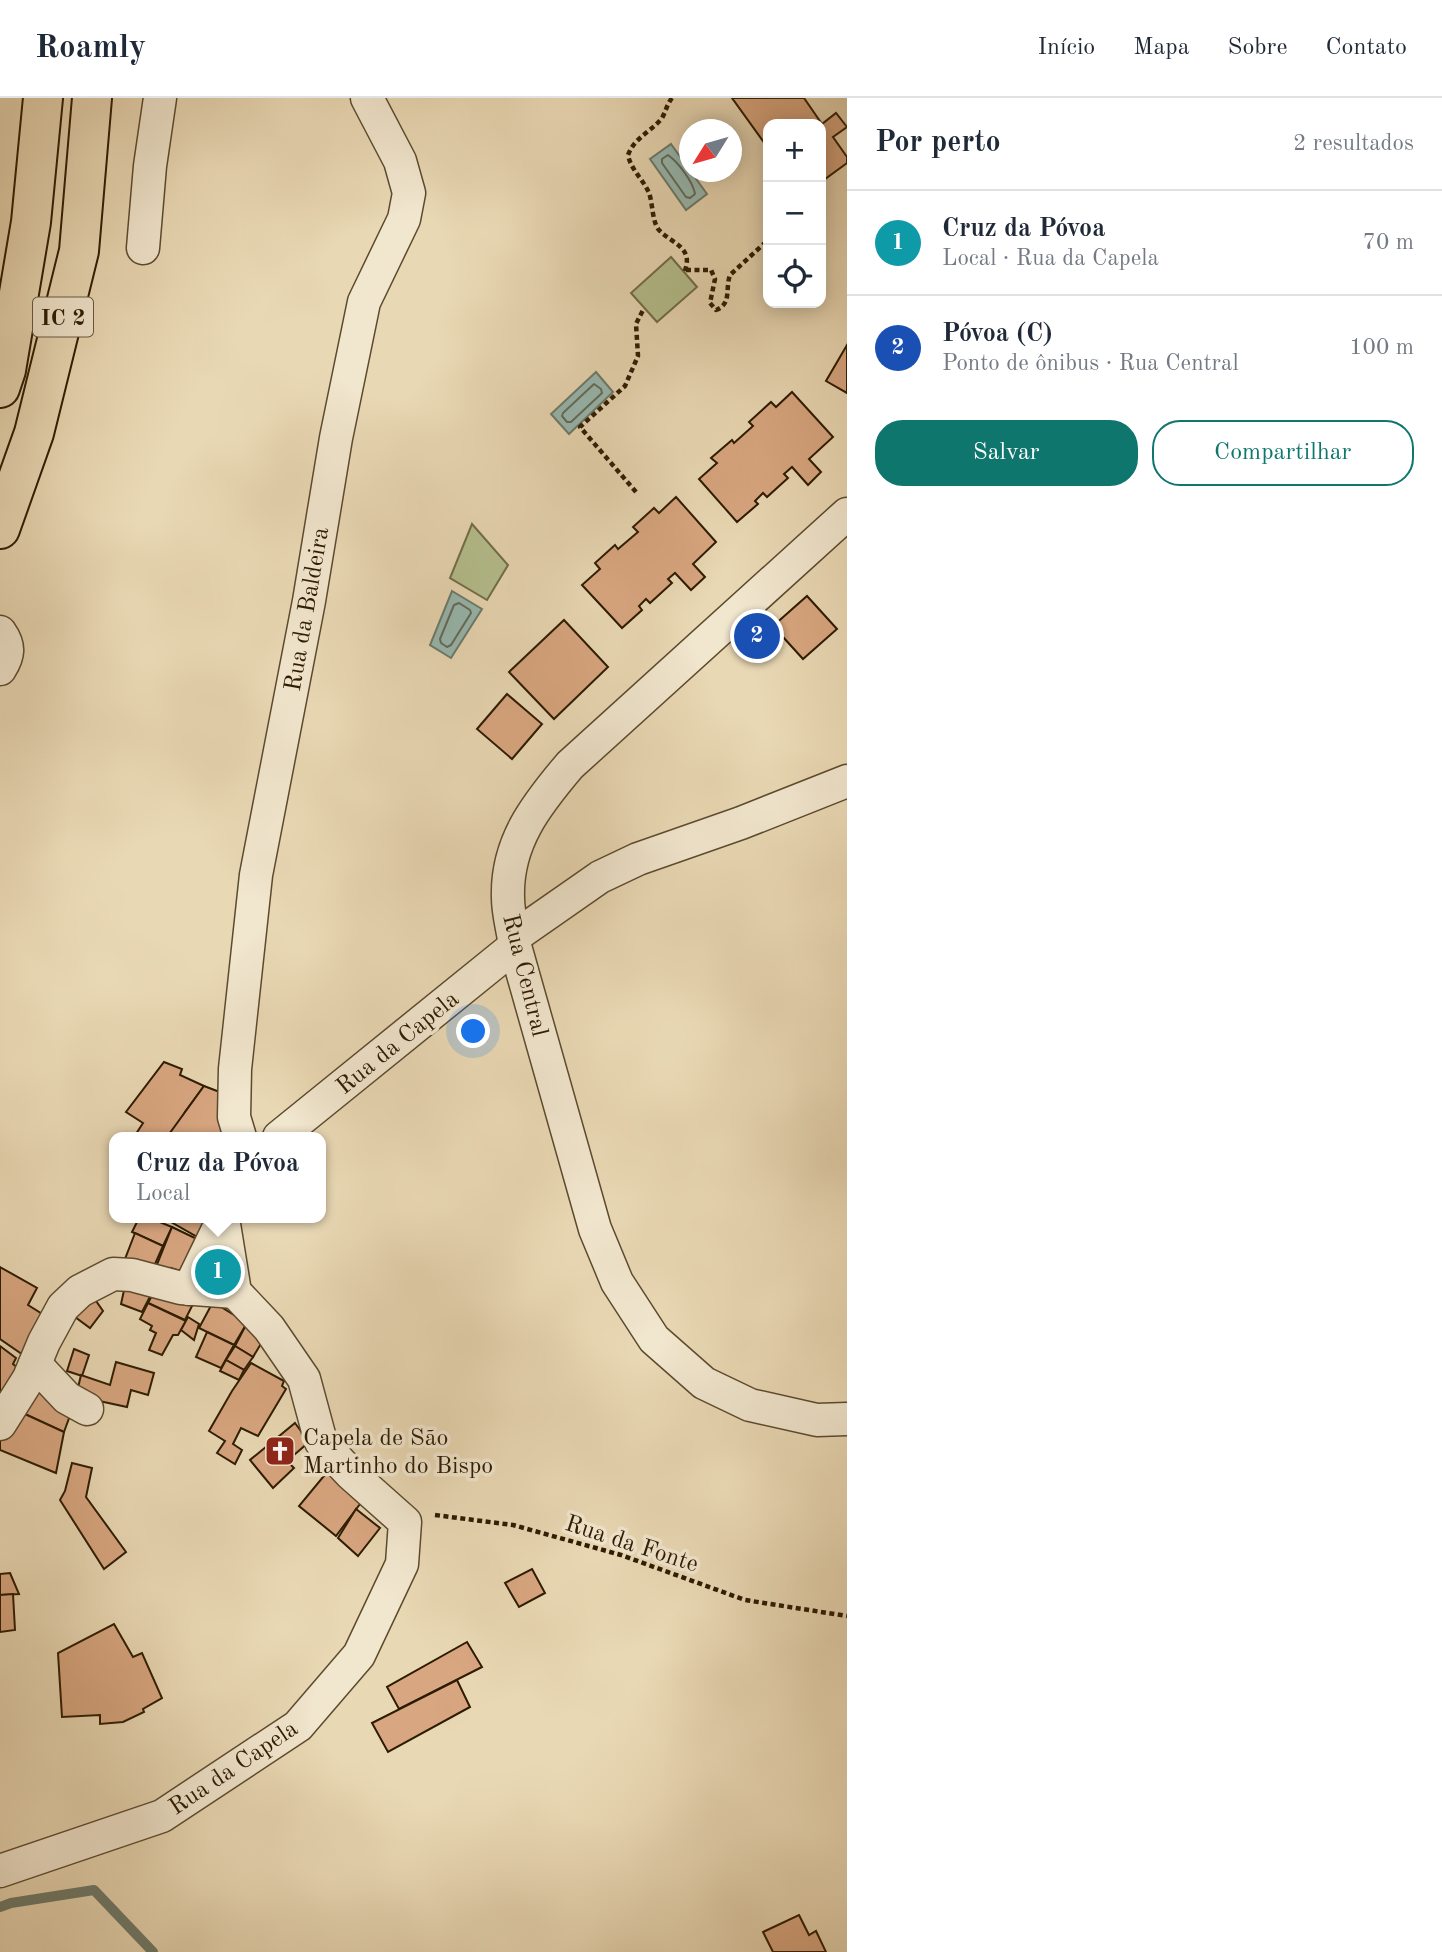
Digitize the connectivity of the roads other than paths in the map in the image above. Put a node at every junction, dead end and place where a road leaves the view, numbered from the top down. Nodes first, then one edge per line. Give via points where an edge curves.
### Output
1 (43, 98) edge
2 (92, 98) edge
3 (108, 98) edge
4 (160, 98) edge
5 (368, 98) edge
6 (86, 164) junction
7 (143, 248) dead end
8 (0, 388) edge
9 (847, 514) edge
10 (0, 529) edge
11 (0, 632) edge
12 (0, 669) edge
13 (847, 781) edge
14 (515, 942) junction
15 (238, 1132) edge
16 (285, 1132) edge
17 (221, 1223) edge
18 (224, 1223) edge
19 (189, 1289) junction
20 (234, 1292) junction
21 (35, 1364) junction
22 (87, 1409) dead end
23 (847, 1419) edge
24 (0, 1424) edge
25 (0, 1871) edge

1 - 8 highway, IC 2 via 31,222
2 - 6 highway, IC 2
3 - 6 highway
4 - 7 street
5 - 15 street, Rua da Baldeira via 400,161 409,193 404,219 364,302 256,875 235,1069 234,1117
6 - 10 highway, IC 2 via 79,251 34,433
9 - 14 street, Rua Central via 570,765 545,794 525,823 512,859 508,898
11 - 12 street via 8,653
13 - 14 street, Rua da Capela via 600,877
14 - 16 street, Rua da Capela
14 - 23 street, Rua Central via 595,1229 617,1282 654,1339 704,1383 750,1405 817,1420
17 - 19 street
18 - 20 street
19 - 20 street
19 - 21 street via 132,1275 113,1274 99,1280 63,1307
20 - 25 street, Rua da Capela via 269,1328 304,1379 321,1442 405,1521 402,1564 359,1655 298,1726 162,1816
21 - 22 street via 67,1398
21 - 24 street

